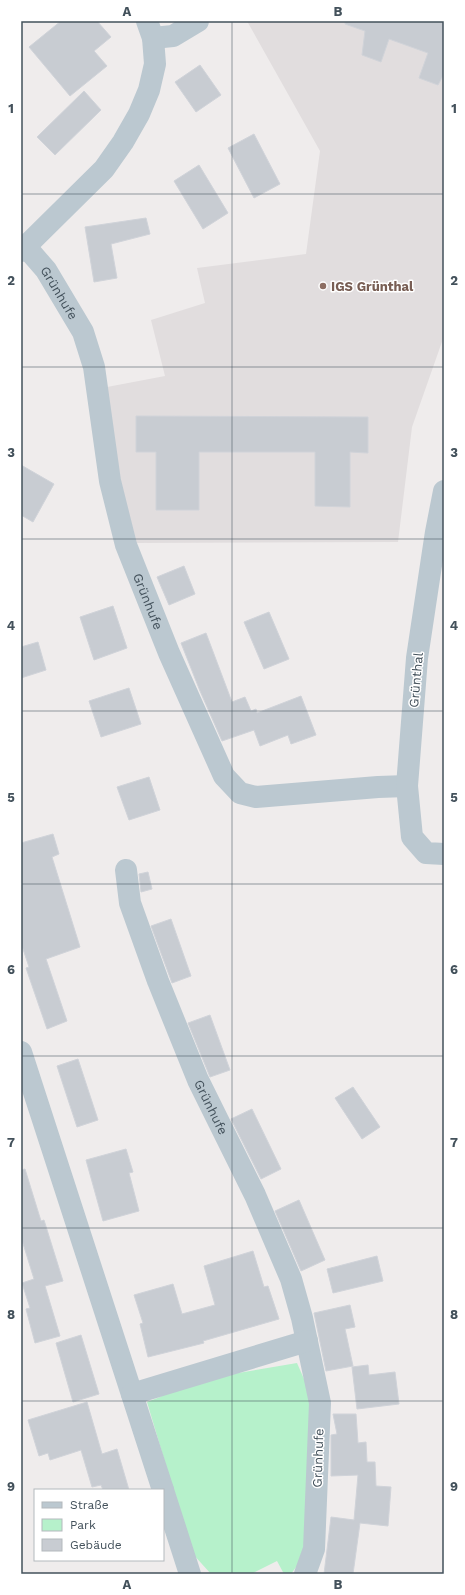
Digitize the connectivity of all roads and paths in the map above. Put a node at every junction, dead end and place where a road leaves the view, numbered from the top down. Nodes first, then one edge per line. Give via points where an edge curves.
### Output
1 (198, 21) edge
2 (150, 29) edge
3 (23, 249) edge
4 (444, 491) edge
5 (407, 786) junction
6 (442, 854) edge
7 (126, 870) dead end
8 (21, 1052) edge
9 (307, 1341) junction
10 (132, 1394) junction
11 (163, 1489) edge
12 (164, 1493) edge
13 (190, 1574) edge
14 (306, 1574) edge

1 - 2 street, Grünhufe via 173,36
2 - 3 street, Grünhufe via 154,64 149,90 123,142 104,169
3 - 5 street, Grünhufe via 46,270 83,332 94,367 110,481 126,545 169,653 224,776 240,793 256,797
4 - 5 street, Grünthal via 417,658
5 - 6 street, Grünthal via 412,836 426,853
7 - 9 street, Grünhufe via 130,903 158,981 198,1080 255,1196 291,1279
8 - 10 street
9 - 10 street
9 - 14 street, Grünhufe via 320,1403 314,1549
10 - 11 street
12 - 13 street

